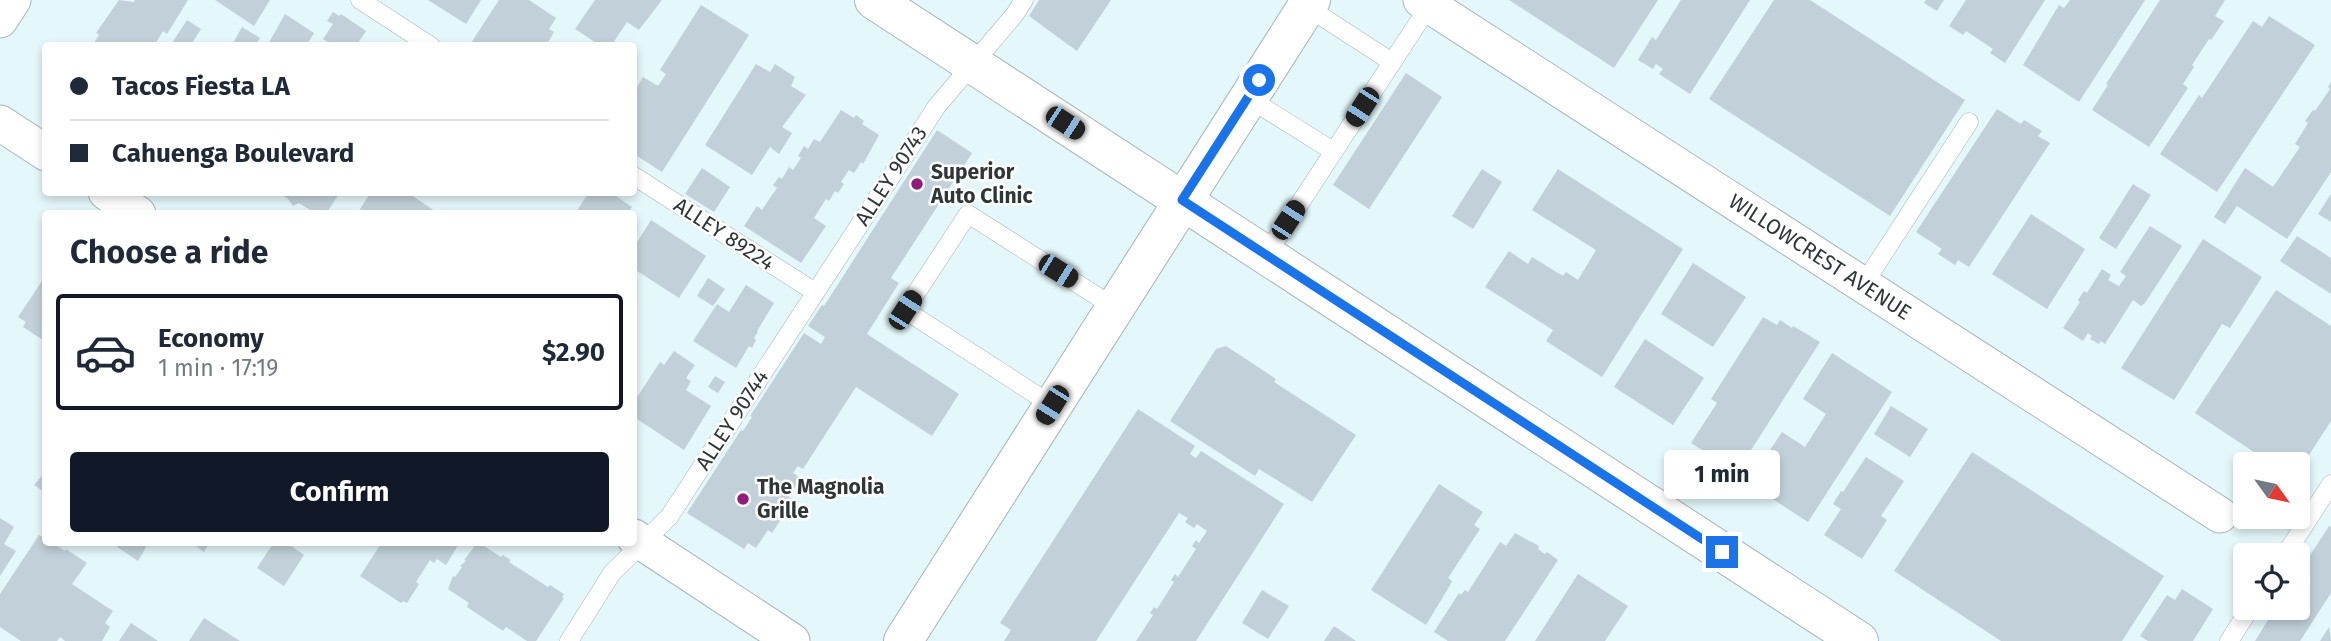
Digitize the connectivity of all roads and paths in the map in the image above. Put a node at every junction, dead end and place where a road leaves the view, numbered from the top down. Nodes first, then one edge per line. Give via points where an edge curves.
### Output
1 (13, 0) edge
2 (360, 0) edge
3 (874, 0) edge
4 (1024, 0) edge
5 (1425, 3) edge
6 (1309, 4) edge
7 (0, 20) edge
8 (425, 42) edge
9 (1392, 62) junction
10 (973, 63) junction
11 (1248, 98) junction
12 (1969, 122) dead end
13 (0, 123) edge
14 (42, 150) edge
15 (1333, 151) junction
16 (637, 178) edge
17 (112, 196) edge
18 (1182, 200) junction
19 (132, 210) edge
20 (1266, 255) junction
21 (1863, 285) junction
22 (815, 292) junction
23 (1114, 307) junction
24 (1052, 405) junction
25 (2331, 484) edge
26 (2220, 515) dead end
27 (638, 540) edge
28 (2293, 543) edge
29 (633, 546) edge
30 (2243, 620) edge
31 (569, 641) edge
32 (792, 641) edge
33 (903, 641) edge
34 (1859, 641) edge
35 (2229, 641) edge

1 - 7 street
2 - 8 lane
3 - 10 main road
4 - 10 lane, ALLEY 90743
5 - 9 lane
5 - 21 street, WILLOWCREST AVENUE
6 - 9 lane
6 - 11 main road
9 - 15 lane
10 - 18 main road
10 - 22 lane, ALLEY 90743 via 937,106
11 - 15 lane
11 - 18 main road
12 - 21 lane
13 - 14 street
15 - 20 lane
16 - 22 lane, ALLEY 89224
17 - 19 street
18 - 20 main road
18 - 23 main road
20 - 34 main road
21 - 26 street, WILLOWCREST AVENUE
22 - 27 lane, ALLEY 90744 via 669,517
23 - 24 main road
23 - 24 lane via 968,214 905,310
24 - 33 main road
25 - 28 lane
27 - 32 street
29 - 31 lane, ALLEY 90744
30 - 35 lane

